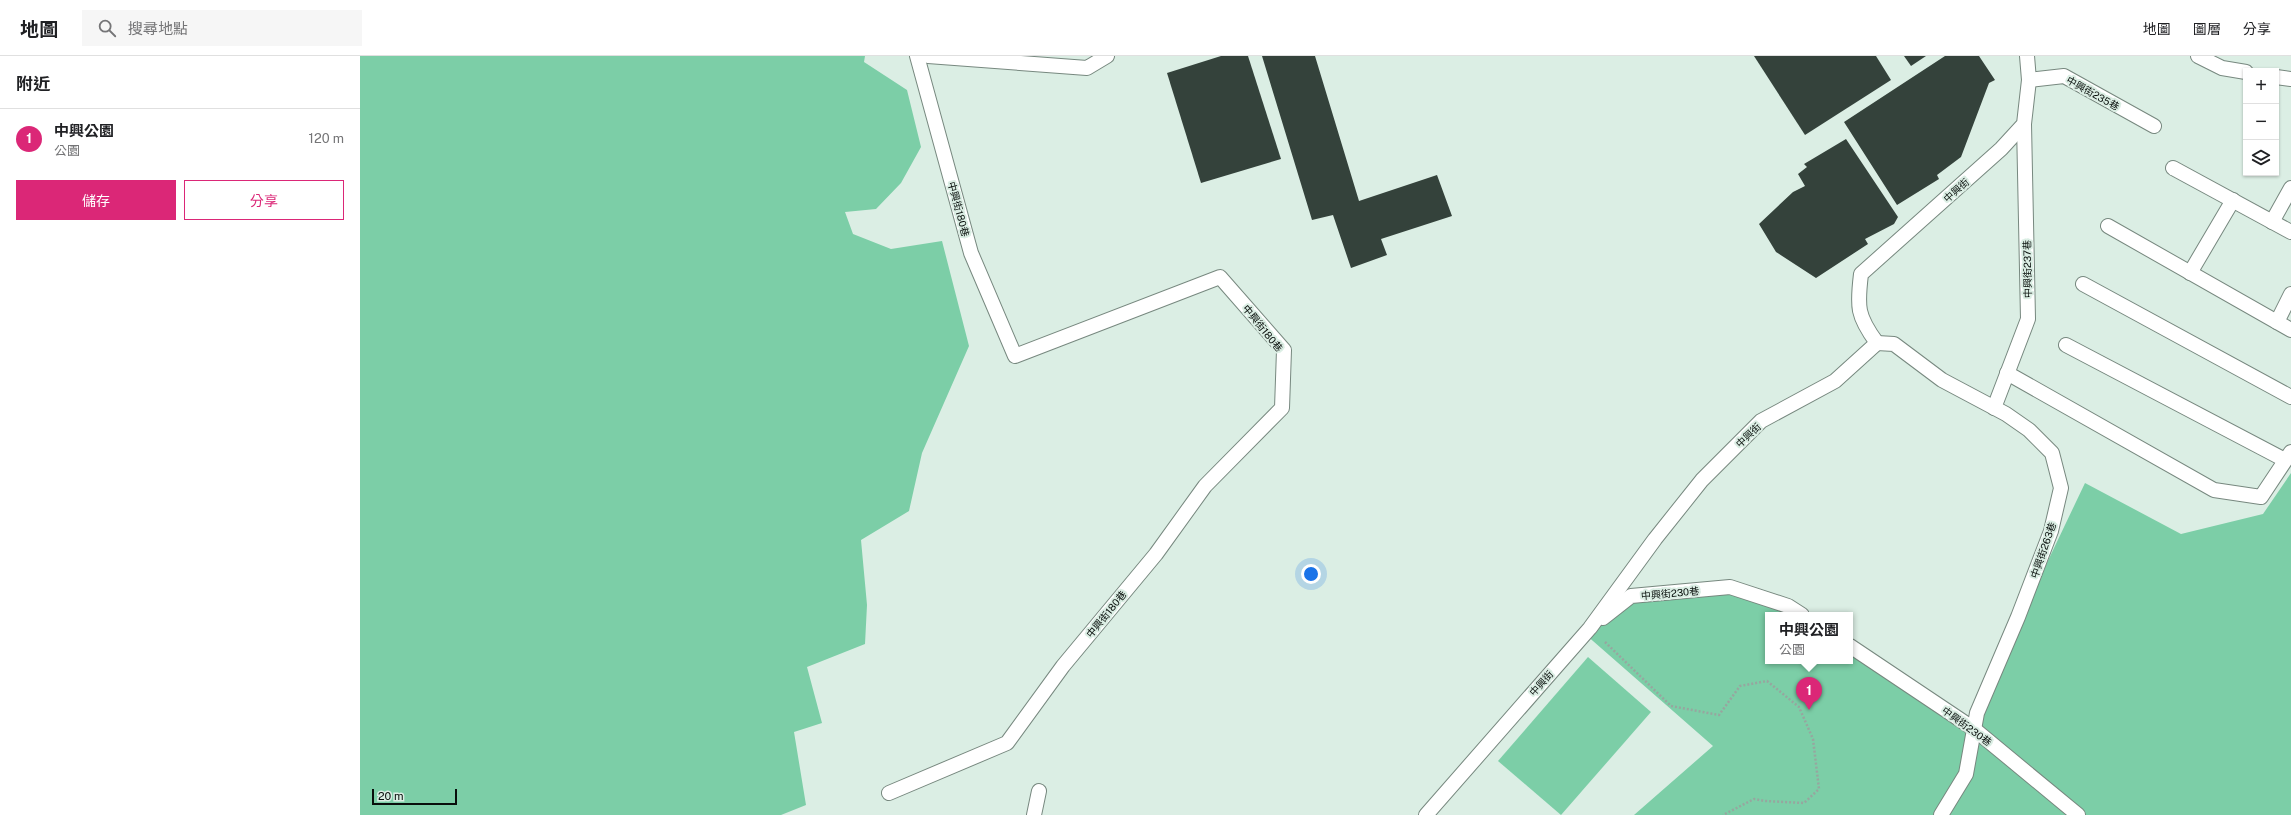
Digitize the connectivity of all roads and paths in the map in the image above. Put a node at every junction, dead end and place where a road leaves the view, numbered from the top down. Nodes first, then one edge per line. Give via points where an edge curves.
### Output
1 (917, 56) edge
2 (928, 56) edge
3 (1107, 56) edge
4 (2027, 56) edge
5 (2198, 56) edge
6 (2243, 72) edge
7 (2279, 77) edge
8 (2291, 79) edge
9 (2029, 80) junction
10 (2024, 124) junction
11 (2154, 126) dead end
12 (2173, 168) dead end
13 (2291, 188) edge
14 (2233, 200) junction
15 (2272, 222) junction
16 (2108, 226) dead end
17 (2291, 232) edge
18 (2190, 273) junction
19 (2083, 284) dead end
20 (2291, 294) edge
21 (2277, 322) junction
22 (2291, 330) edge
23 (1877, 343) junction
24 (2066, 345) dead end
25 (2007, 373) junction
26 (2291, 397) edge
27 (1994, 408) junction
28 (2288, 456) edge
29 (1797, 612) edge
30 (1590, 628) junction
31 (1853, 648) edge
32 (1974, 729) junction
33 (1040, 791) dead end
34 (889, 793) dead end
35 (1034, 815) edge
36 (1426, 815) edge
37 (1723, 815) edge
38 (1941, 815) edge
39 (2078, 815) edge

1 - 34 lane, 中興街180巷 via 972,253 1015,356 1220,276 1284,350 1282,408 1205,486 1156,554 1063,666 1006,743
2 - 3 lane via 1087,68
4 - 9 lane
5 - 6 lane via 2222,68
7 - 8 lane
9 - 10 lane
9 - 11 lane, 中興街235巷 via 2064,76
10 - 23 lane, 中興街 via 2001,149 1861,274 1858,299 1863,324
10 - 25 lane, 中興街237巷 via 2028,319
12 - 14 lane
13 - 15 lane
14 - 15 lane
14 - 18 lane
15 - 17 lane
16 - 18 lane
18 - 21 lane
19 - 26 lane
20 - 21 lane
21 - 22 lane
23 - 27 lane, 中興街263巷 via 1894,344 1942,380
23 - 30 lane, 中興街 via 1835,381 1762,422 1702,480
24 - 28 lane
25 - 27 lane, 中興街237巷
25 - 28 lane via 2214,490 2261,497
27 - 32 lane, 中興街263巷 via 2029,430 2052,453 2061,488 2051,531 2018,617 1976,713
29 - 30 lane, 中興街230巷 via 1788,606 1730,587 1631,596
30 - 36 lane, 中興街
30 - 37 path via 1671,706 1719,715 1740,686 1767,681 1799,707 1813,739 1819,789 1804,803 1754,799
31 - 32 lane, 中興街230巷
32 - 38 lane, 中興街263巷 via 1966,774
32 - 39 lane, 中興街230巷
33 - 35 lane

